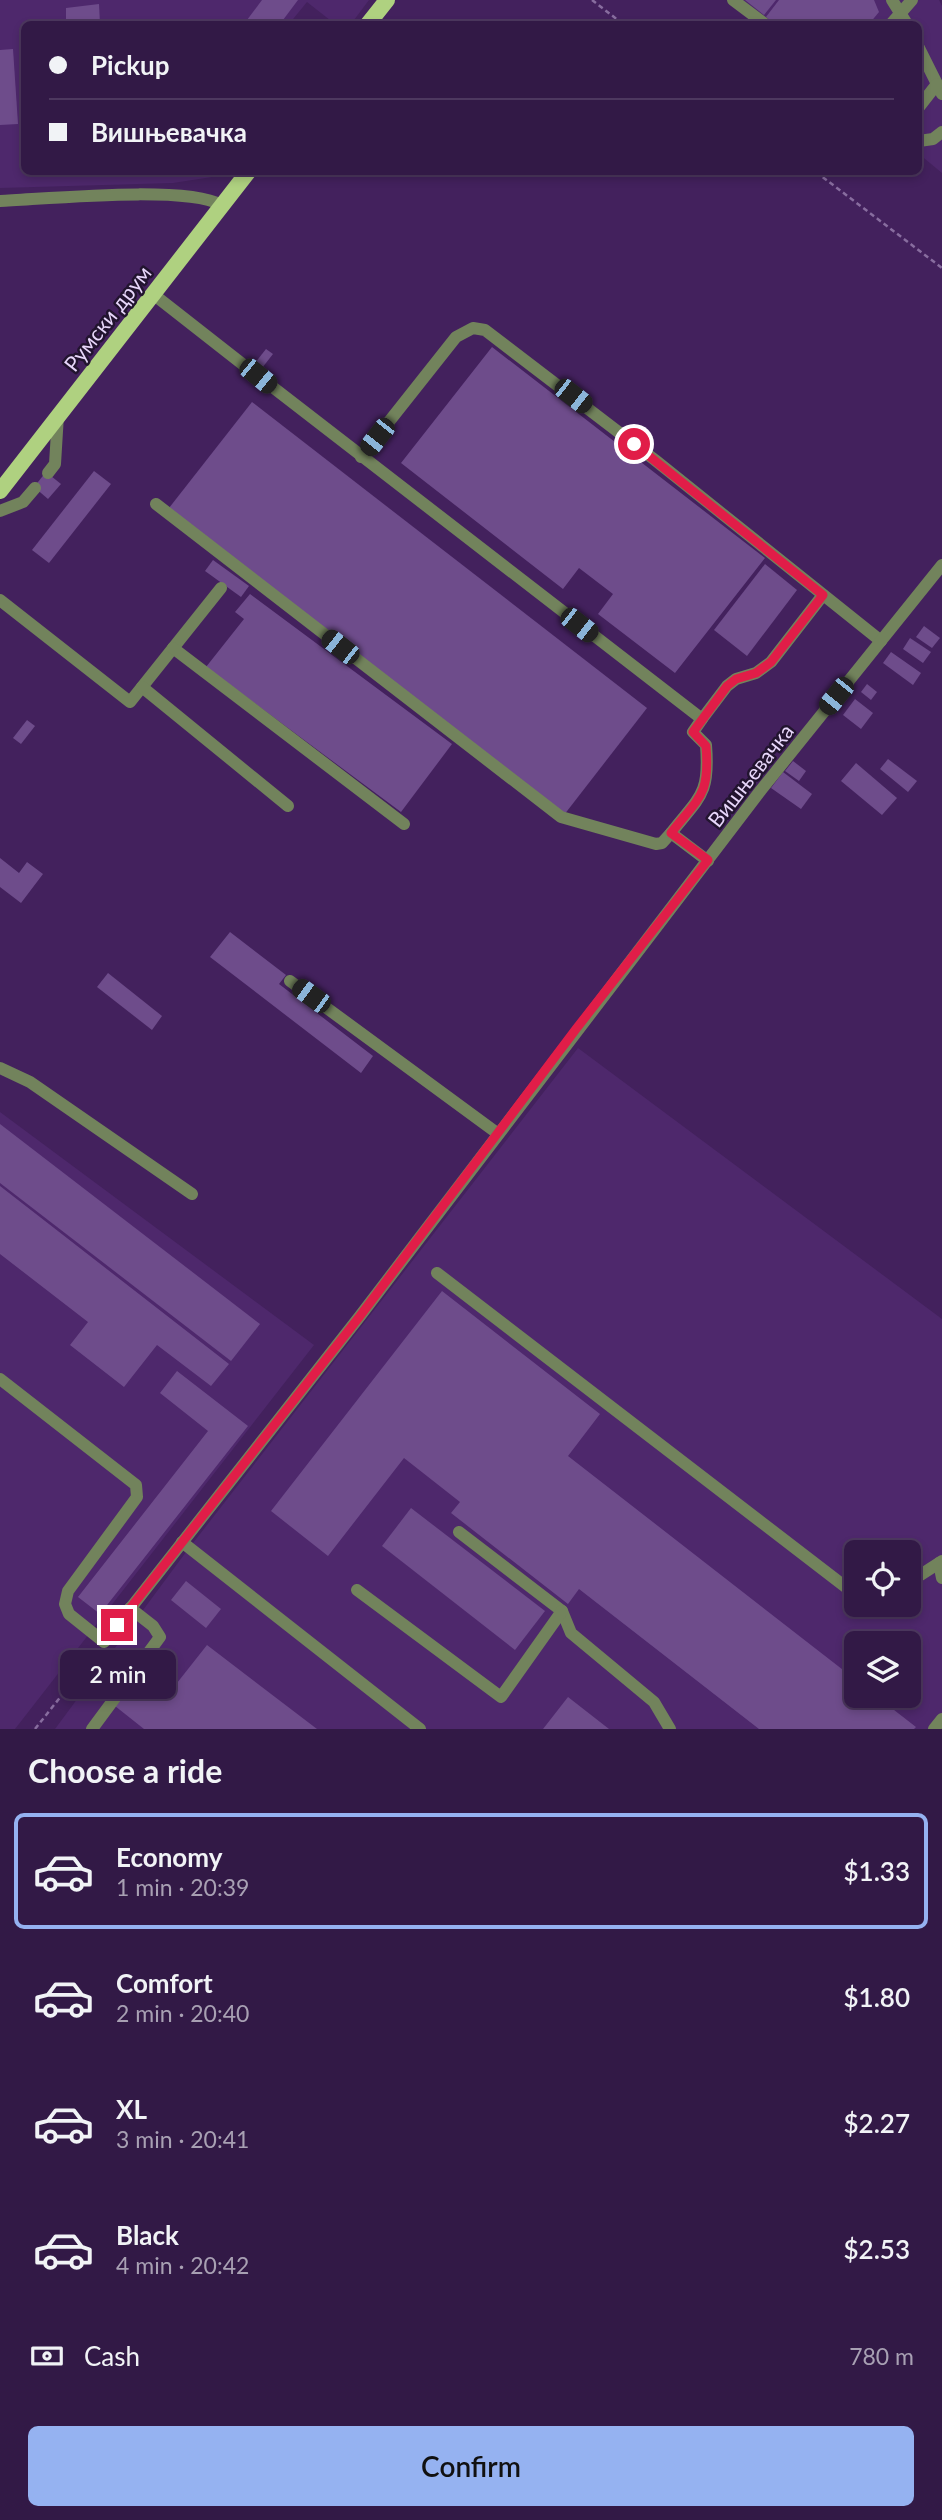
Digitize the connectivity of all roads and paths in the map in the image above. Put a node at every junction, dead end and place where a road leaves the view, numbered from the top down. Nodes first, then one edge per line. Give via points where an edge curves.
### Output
1 (387, 0) edge
2 (592, 0) edge
3 (733, 0) edge
4 (892, 0) edge
5 (912, 0) edge
6 (901, 12) junction
7 (370, 21) edge
8 (619, 21) edge
9 (761, 21) edge
10 (894, 21) edge
11 (906, 21) edge
12 (922, 57) edge
13 (939, 89) edge
14 (922, 104) edge
15 (942, 132) edge
16 (922, 141) edge
17 (246, 175) edge
18 (820, 175) edge
19 (0, 201) edge
20 (221, 205) junction
21 (942, 268) edge
22 (153, 294) junction
23 (58, 414) junction
24 (361, 457) junction
25 (48, 473) dead end
26 (35, 488) dead end
27 (0, 491) edge
28 (156, 505) dead end
29 (0, 511) edge
30 (942, 565) edge
31 (221, 588) dead end
32 (823, 595) junction
33 (0, 600) edge
34 (881, 641) junction
35 (173, 648) junction
36 (142, 687) junction
37 (702, 719) junction
38 (288, 806) dead end
39 (404, 824) dead end
40 (671, 833) junction
41 (708, 860) junction
42 (290, 981) dead end
43 (0, 1068) edge
44 (497, 1133) junction
45 (192, 1194) dead end
46 (437, 1273) dead end
47 (0, 1379) edge
48 (459, 1532) dead end
49 (182, 1542) junction
50 (940, 1562) edge
51 (921, 1574) edge
52 (942, 1578) edge
53 (844, 1586) edge
54 (357, 1590) dead end
55 (131, 1608) junction
56 (562, 1611) junction
57 (104, 1642) junction
58 (942, 1719) edge
59 (35, 1729) edge
60 (92, 1729) edge
61 (420, 1729) edge
62 (670, 1729) edge
63 (934, 1729) edge

1 - 7 main road
2 - 8 path
3 - 9 street
4 - 6 street
5 - 6 street
6 - 10 street
6 - 11 street
12 - 13 street
13 - 14 street
15 - 16 street
17 - 20 main road, Румски друм
18 - 21 path
19 - 20 street via 135,195 198,197
20 - 22 main road, Румски друм
22 - 23 main road, Румски друм
22 - 24 street
23 - 25 street via 55,464
23 - 27 main road, Румски друм
24 - 32 street via 456,337 473,328 485,330
24 - 37 street
26 - 29 street via 23,502
28 - 40 street via 561,817 656,844
30 - 34 street, Вишњевачка
31 - 35 street
32 - 34 street
32 - 37 street via 771,662 736,679
33 - 36 street via 130,702
34 - 41 street, Вишњевачка
35 - 36 street
35 - 39 street
36 - 38 street
37 - 40 street via 693,732 706,746 708,779
40 - 41 street
41 - 44 street, Вишњевачка
42 - 44 street
43 - 45 street via 30,1082
44 - 49 street, Вишњевачка
46 - 53 street
47 - 57 street via 136,1485 137,1497 68,1591 65,1604 69,1614
48 - 56 street
49 - 55 street, Вишњевачка
49 - 61 street
50 - 51 street
50 - 52 street
54 - 56 street via 501,1697
55 - 57 street, Вишњевачка
55 - 60 street via 160,1637
56 - 62 street via 571,1633 654,1702
57 - 59 path
58 - 63 street

